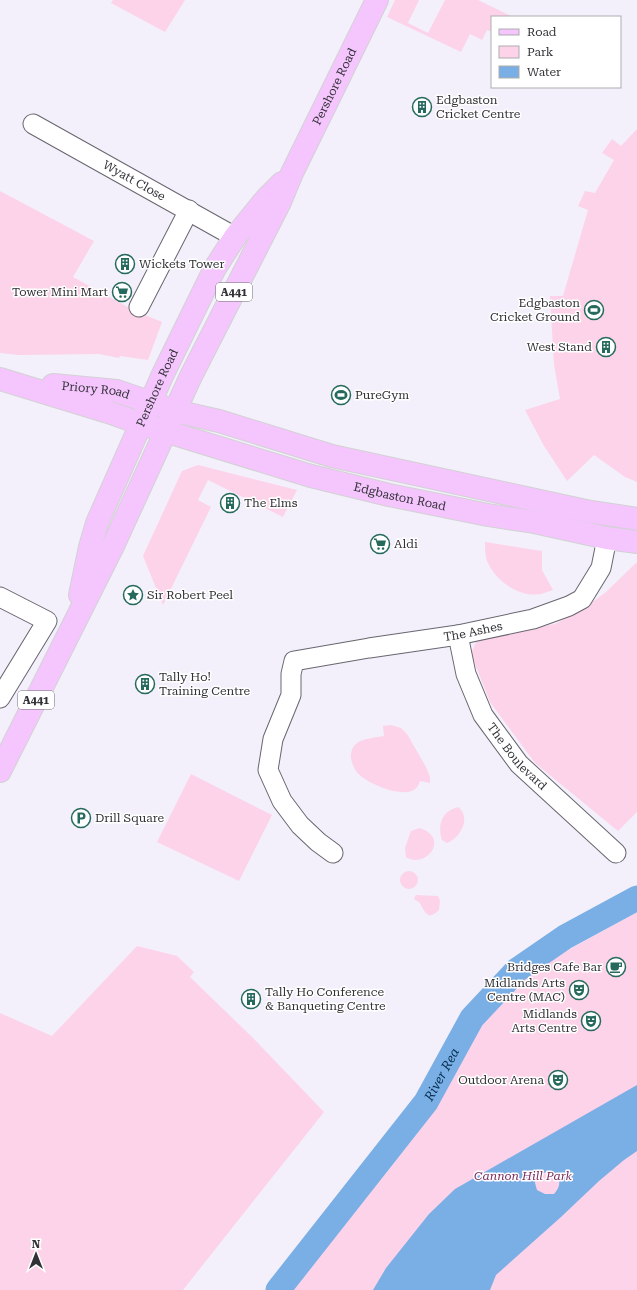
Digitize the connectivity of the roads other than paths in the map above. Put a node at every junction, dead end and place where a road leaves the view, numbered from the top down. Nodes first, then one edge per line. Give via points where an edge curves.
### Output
1 (377, 0) edge
2 (33, 124) dead end
3 (292, 172) junction
4 (189, 210) junction
5 (235, 237) junction
6 (139, 307) dead end
7 (7, 380) edge
8 (151, 401) junction
9 (175, 410) junction
10 (142, 424) junction
11 (166, 432) junction
12 (469, 486) junction
13 (466, 510) junction
14 (610, 515) junction
15 (637, 519) edge
16 (607, 538) junction
17 (637, 542) edge
18 (0, 597) edge
19 (72, 629) junction
20 (458, 634) junction
21 (0, 698) edge
22 (1, 769) edge
23 (333, 853) dead end
24 (616, 853) dead end

1 - 3 main road, Pershore Road / A441
2 - 4 street, Wyatt Close
3 - 5 main road, Pershore Road / A441
3 - 9 main road, Pershore Road / A441 via 280,202
4 - 5 street, Wyatt Close
4 - 6 street
5 - 8 main road, Pershore Road / A441 via 215,268
7 - 8 main road, Priory Road via 117,391
7 - 10 main road, Priory Road
8 - 9 main road, Priory Road
8 - 10 main road, Pershore Road / A441
9 - 11 main road, Pershore Road / A441
9 - 12 main road, Edgbaston Road via 332,456
10 - 11 main road, Priory Road
10 - 19 main road, Pershore Road / A441 via 97,523
11 - 13 main road, Edgbaston Road via 310,476
11 - 19 main road, Pershore Road / A441
12 - 13 main road
12 - 14 main road, Edgbaston Road
13 - 16 main road, Edgbaston Road
14 - 15 main road, Edgbaston Road
14 - 16 main road
16 - 17 main road, Edgbaston Road
16 - 20 street, The Ashes via 601,568 582,599 533,619
18 - 21 street via 47,621
19 - 22 main road, Pershore Road / A441
20 - 23 street, The Ashes via 294,661 291,695 272,740 268,770 282,801 300,825
20 - 24 street, The Boulevard via 466,674 483,715 519,764

